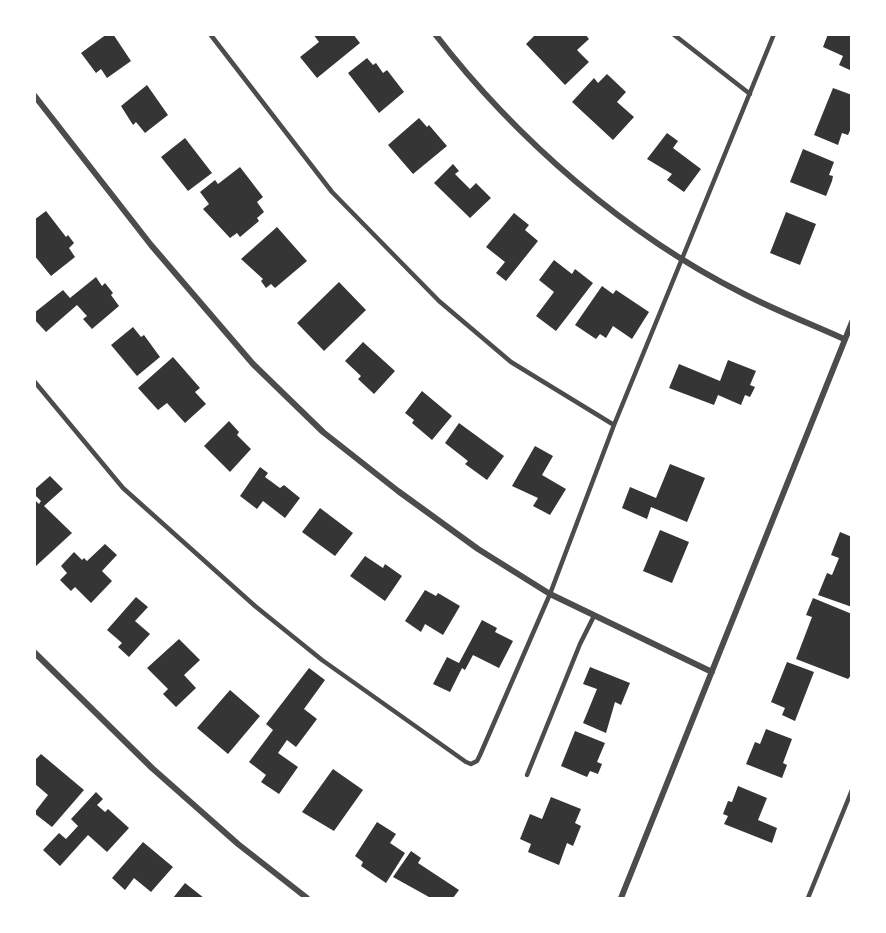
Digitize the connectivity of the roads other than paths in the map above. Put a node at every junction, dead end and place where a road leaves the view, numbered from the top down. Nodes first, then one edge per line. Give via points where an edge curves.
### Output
1 (210, 34) edge
2 (435, 34) edge
3 (673, 34) edge
4 (774, 34) edge
5 (750, 94) junction
6 (34, 95) edge
7 (683, 259) junction
8 (852, 322) edge
9 (844, 339) junction
10 (34, 381) edge
11 (614, 425) junction
12 (550, 594) junction
13 (594, 616) junction
14 (34, 652) edge
15 (712, 672) junction
16 (527, 776) dead end
17 (852, 790) edge
18 (307, 898) edge
19 (621, 898) edge
20 (808, 898) edge

1 - 11 lane via 332,192 439,301 511,362
2 - 7 street via 515,125 563,172
3 - 5 lane
4 - 5 lane
5 - 7 lane
6 - 12 street via 151,245 254,364 323,432 478,549
7 - 9 street via 744,294
7 - 11 lane
8 - 9 street
9 - 15 street
10 - 12 lane via 123,488 246,599 322,660 466,762 477,761 480,755
11 - 12 lane
12 - 13 street
13 - 15 street
13 - 16 lane
14 - 18 street via 152,768
15 - 19 street
17 - 20 lane

